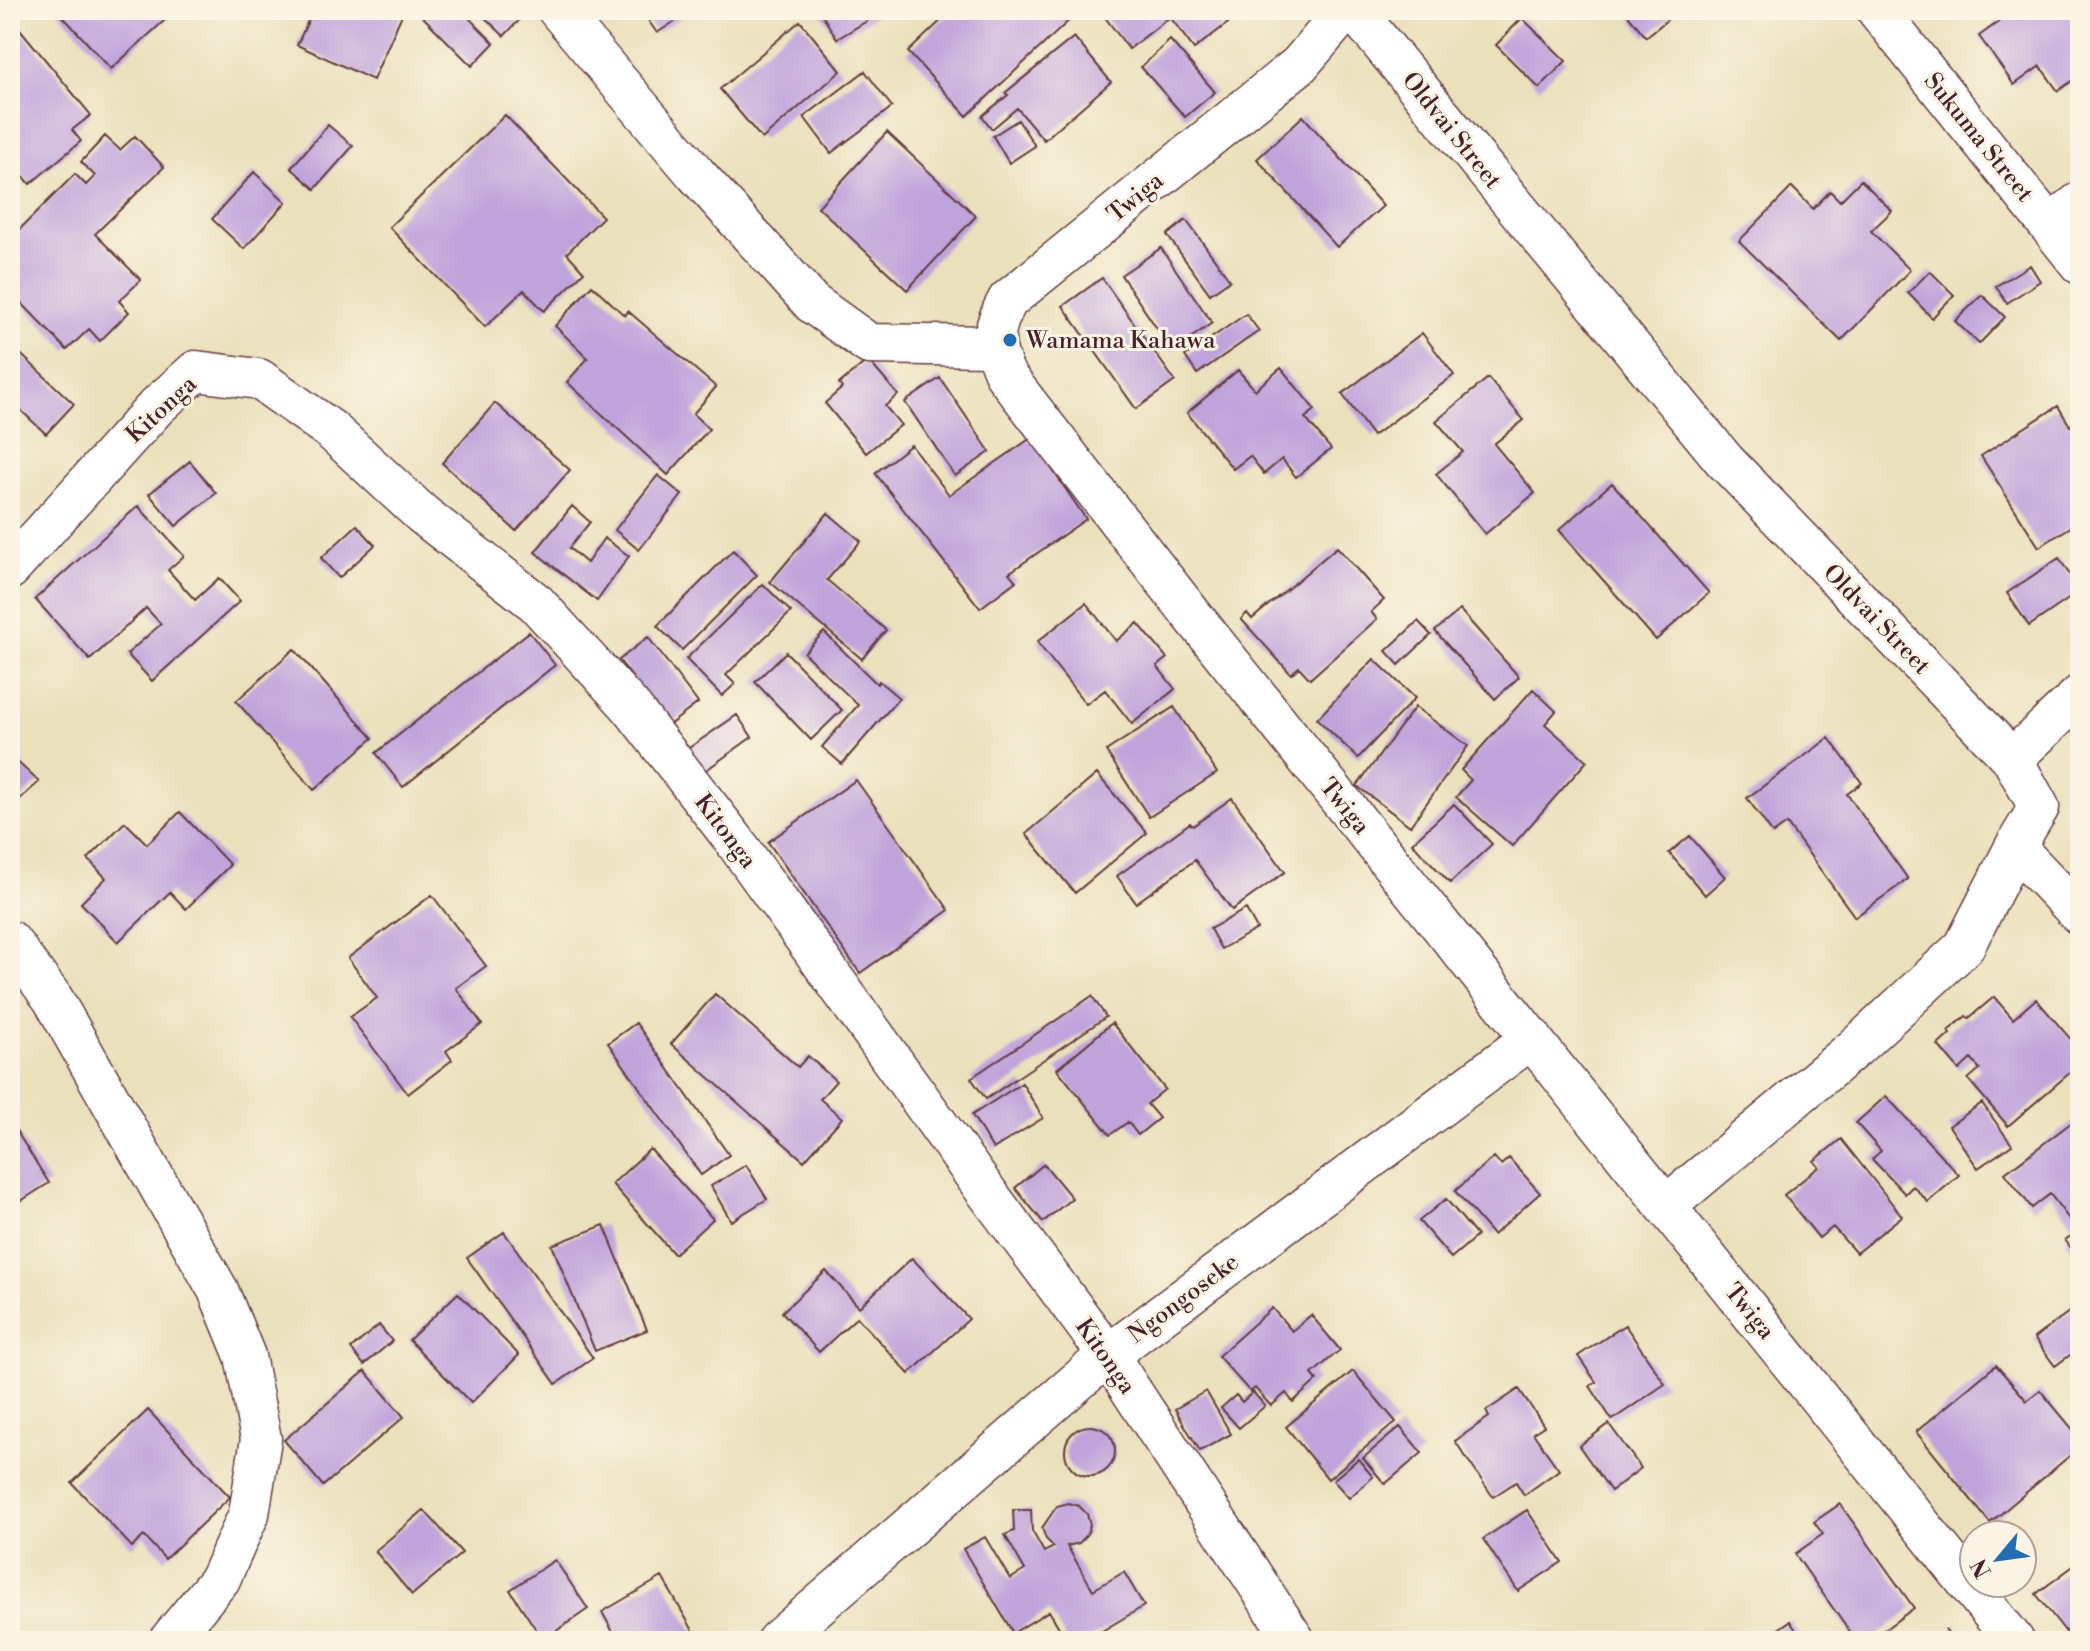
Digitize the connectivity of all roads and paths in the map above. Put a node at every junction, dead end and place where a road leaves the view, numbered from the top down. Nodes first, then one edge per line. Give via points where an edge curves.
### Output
1 (558, 10) edge
2 (1336, 10) edge
3 (1354, 10) edge
4 (1877, 10) edge
5 (2065, 213) edge
6 (2080, 264) edge
7 (994, 338) junction
8 (10, 569) edge
9 (2080, 695) edge
10 (2012, 759) junction
11 (2015, 847) junction
12 (2080, 915) edge
13 (10, 941) edge
14 (1532, 1038) junction
15 (1666, 1206) junction
16 (1108, 1355) junction
17 (169, 1641) edge
18 (777, 1641) edge
19 (1295, 1641) edge
20 (2014, 1641) edge

1 - 7 street via 812,303 869,344 989,346
2 - 7 street, Twiga via 1334,24 1299,65 1008,300
3 - 10 street, Oldvai Street via 1724,460
4 - 5 street, Sukuma Street
5 - 6 street, Sukuma Street
7 - 14 street, Twiga via 1006,376
8 - 16 street, Kitonga via 157,406 196,371 259,379 331,430 422,514 536,603 631,707 734,840
9 - 10 street
10 - 11 street, Oldvai Street via 2039,807
11 - 12 street
11 - 15 street, Oldvai Street via 1964,947 1856,1047
13 - 17 street via 53,999 218,1290 245,1356 261,1439 249,1514 220,1579
14 - 15 street, Twiga
14 - 16 street, Ngongoseke
15 - 20 street, Twiga
16 - 18 street, Ngongoseke
16 - 19 street, Kitonga

